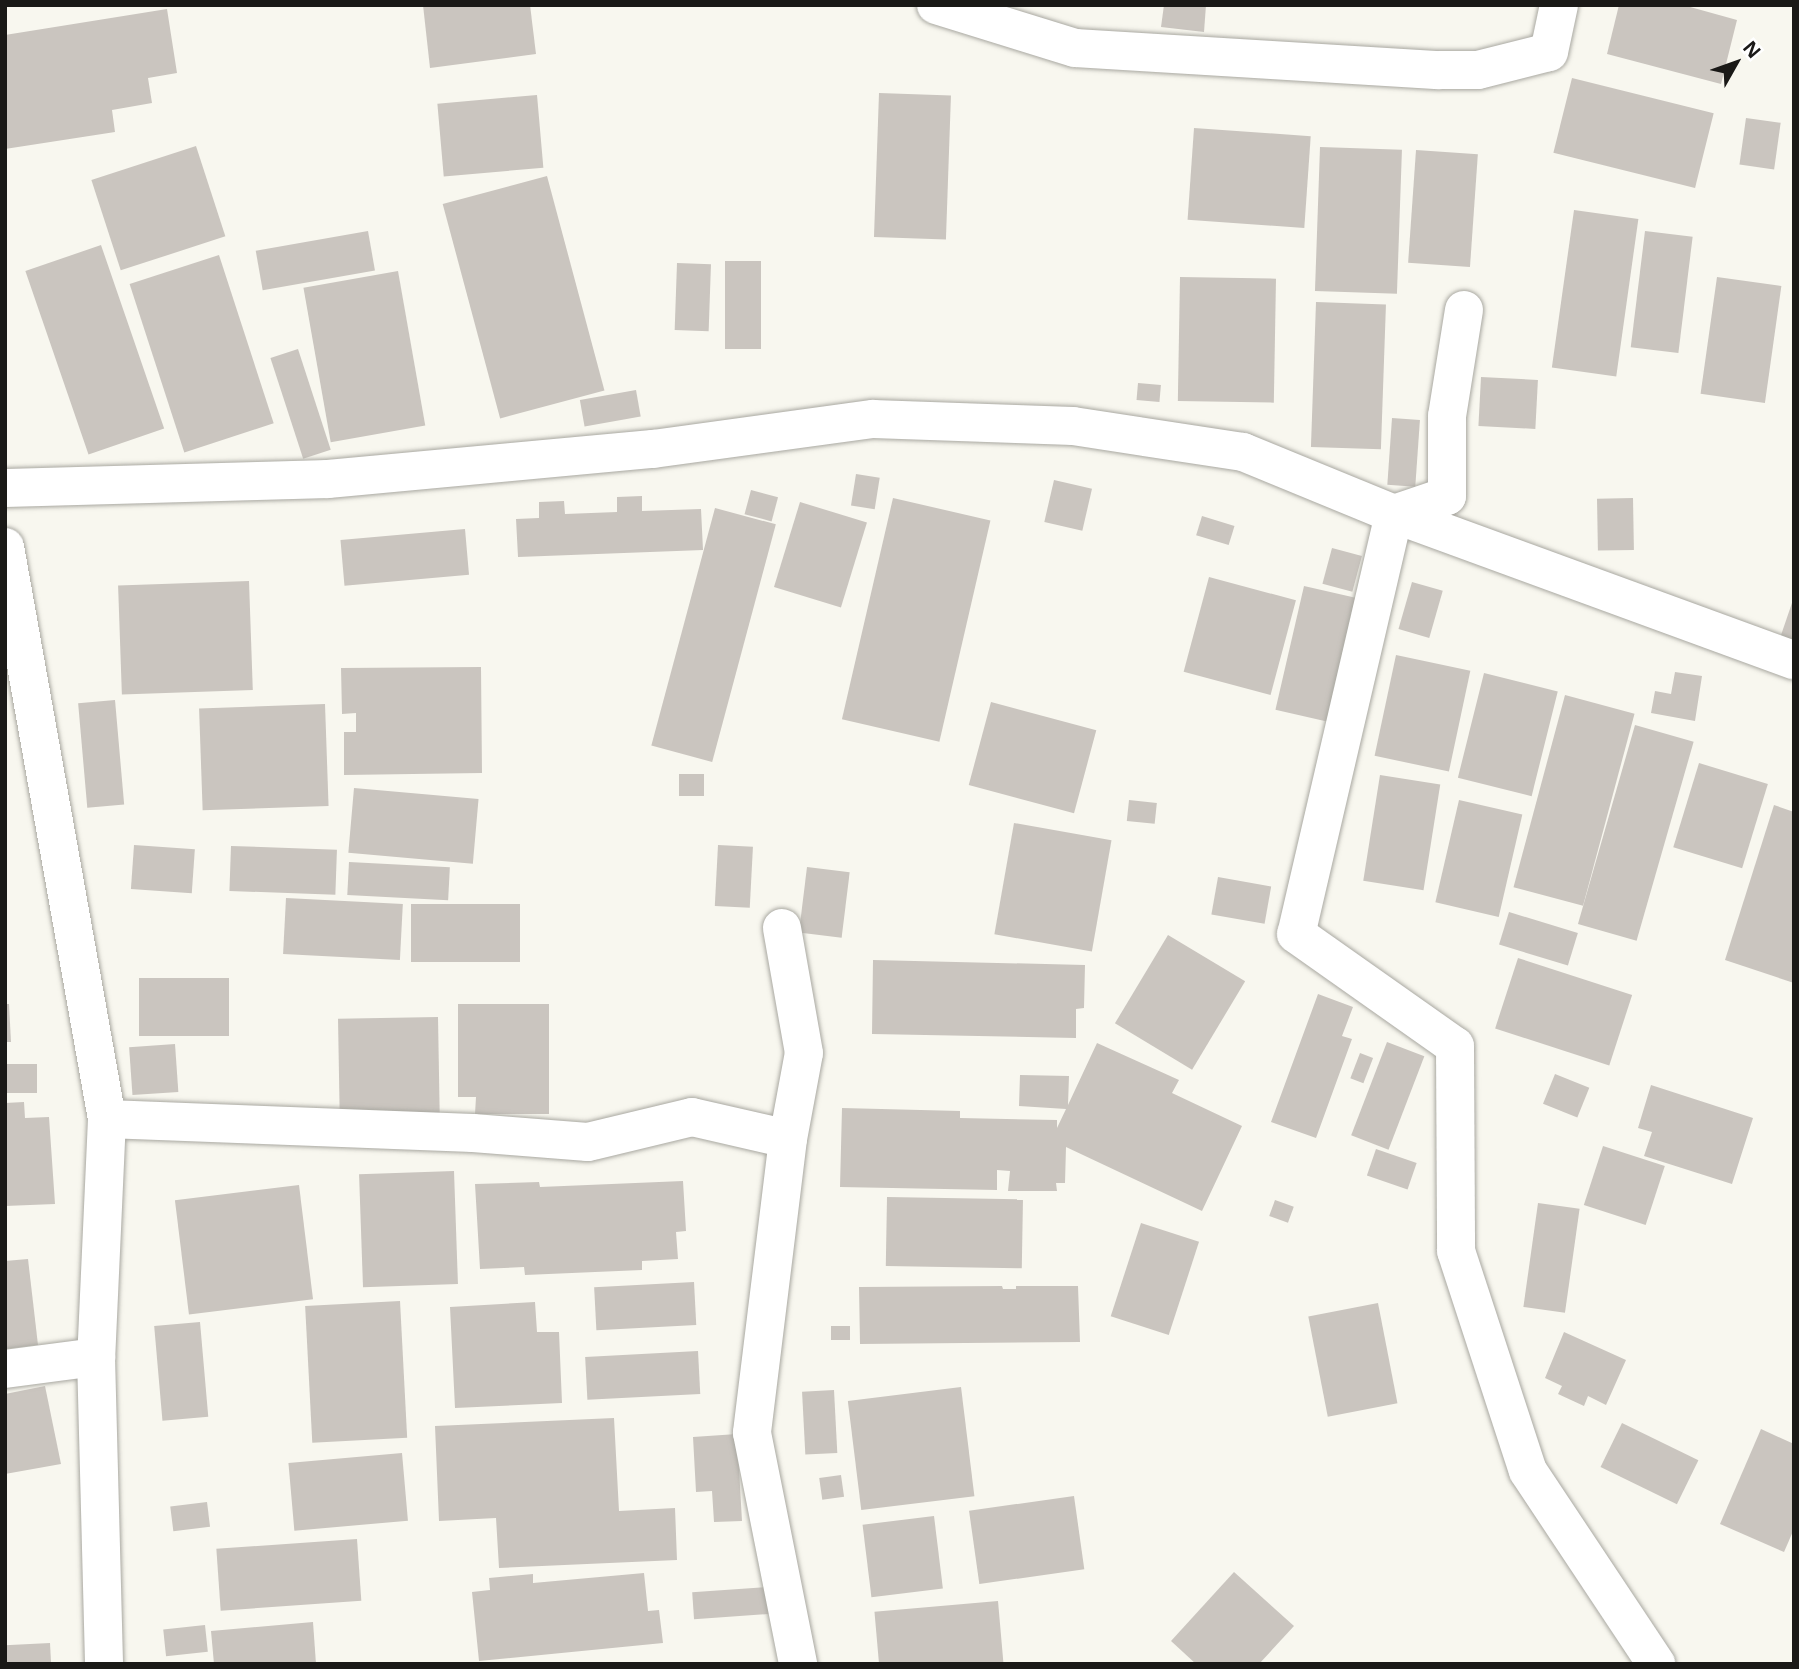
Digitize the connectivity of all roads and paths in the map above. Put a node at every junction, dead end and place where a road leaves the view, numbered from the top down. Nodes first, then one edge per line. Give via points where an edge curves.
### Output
1 (936, 5) edge
2 (1559, 5) edge
3 (1464, 310) dead end
4 (5, 488) edge
5 (1394, 514) junction
6 (5, 547) edge
7 (1794, 660) edge
8 (782, 928) dead end
9 (107, 1119) junction
10 (788, 1139) junction
11 (96, 1357) junction
12 (5, 1369) edge
13 (104, 1664) edge
14 (798, 1664) edge
15 (1656, 1664) edge

1 - 2 street via 1075,48 1478,70 1549,52
3 - 5 street via 1447,416 1447,496
4 - 5 street via 328,479 653,449 873,419 1073,426 1243,452
5 - 7 street
5 - 15 street via 1296,934 1455,1046 1456,1251 1468,1290 1528,1471
6 - 9 street
8 - 10 street via 804,1053
9 - 10 street via 588,1142 692,1117
9 - 11 street
10 - 14 street via 752,1433
11 - 12 street
11 - 13 street

